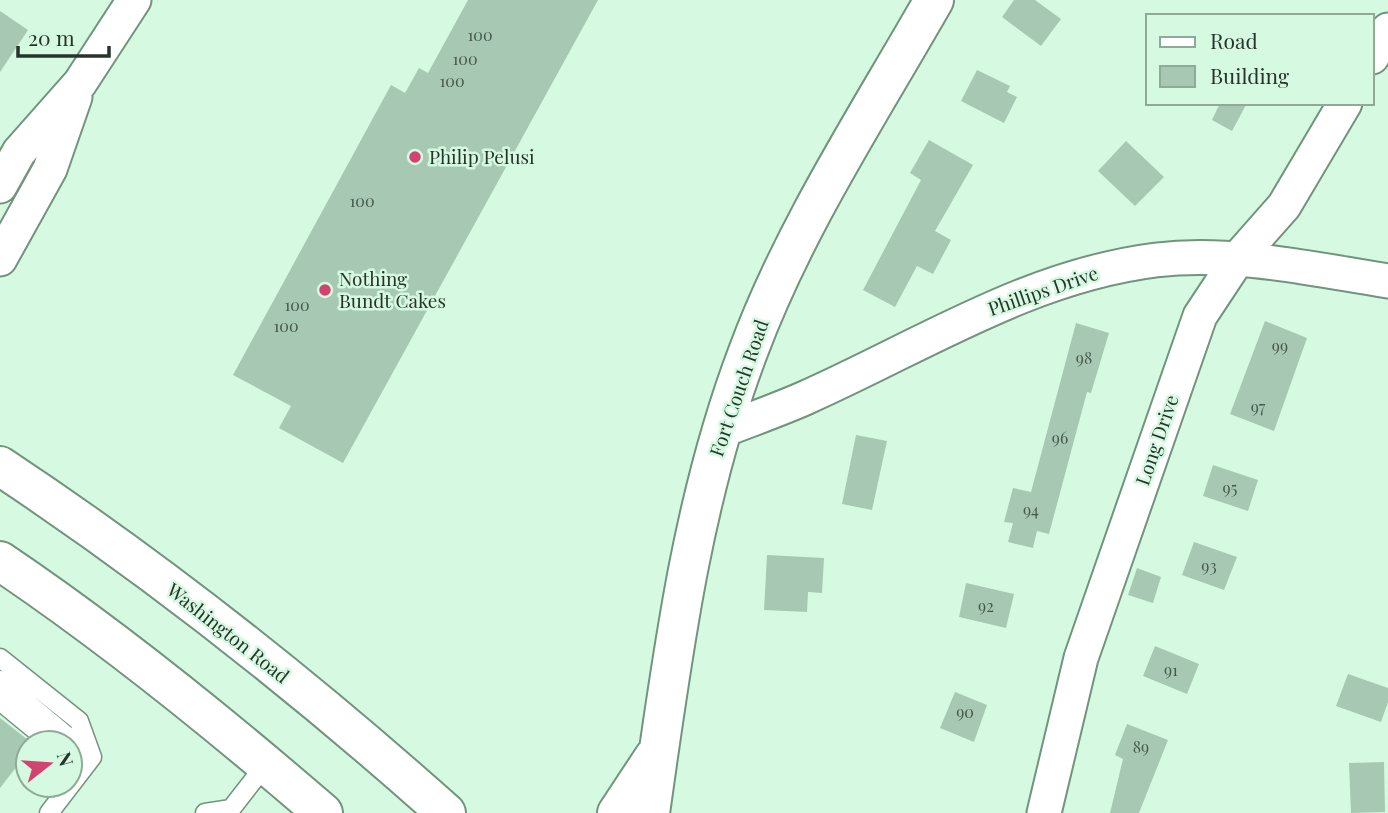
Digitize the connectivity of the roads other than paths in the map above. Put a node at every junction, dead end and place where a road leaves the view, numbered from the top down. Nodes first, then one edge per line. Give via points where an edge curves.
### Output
1 (134, 0) edge
2 (934, 0) edge
3 (1388, 30) edge
4 (1374, 54) edge
5 (80, 83) junction
6 (1344, 105) edge
7 (0, 186) edge
8 (1239, 257) junction
9 (0, 259) edge
10 (1388, 281) edge
11 (721, 431) junction
12 (3, 466) edge
13 (0, 561) edge
14 (0, 658) edge
15 (0, 680) edge
16 (0, 701) edge
17 (34, 729) edge
18 (659, 750) junction
19 (84, 755) edge
20 (92, 757) junction
21 (266, 764) junction
22 (234, 811) edge
23 (49, 813) edge
24 (205, 813) edge
25 (323, 813) edge
26 (446, 813) edge
27 (617, 813) edge
28 (650, 813) edge
29 (1044, 813) edge

1 - 5 street
2 - 11 main road, Fort Couch Road via 780,276
3 - 4 street
5 - 7 street via 19,152
5 - 9 street via 50,169
6 - 8 street, Long Drive via 1284,206
8 - 10 street, Phillips Drive
8 - 11 street, Phillips Drive via 1156,260 1091,273 1031,292 980,312 805,398
8 - 29 street, Long Drive via 1200,316 1081,657
11 - 18 main road, Fort Couch Road via 676,630
12 - 26 main road, Washington Road via 271,665
13 - 21 main road
14 - 20 lane via 79,721
15 - 20 lane
16 - 17 lane
18 - 27 main road
18 - 28 main road, Fort Couch Road
19 - 20 lane
20 - 23 lane
21 - 22 lane
21 - 25 main road
22 - 24 lane

